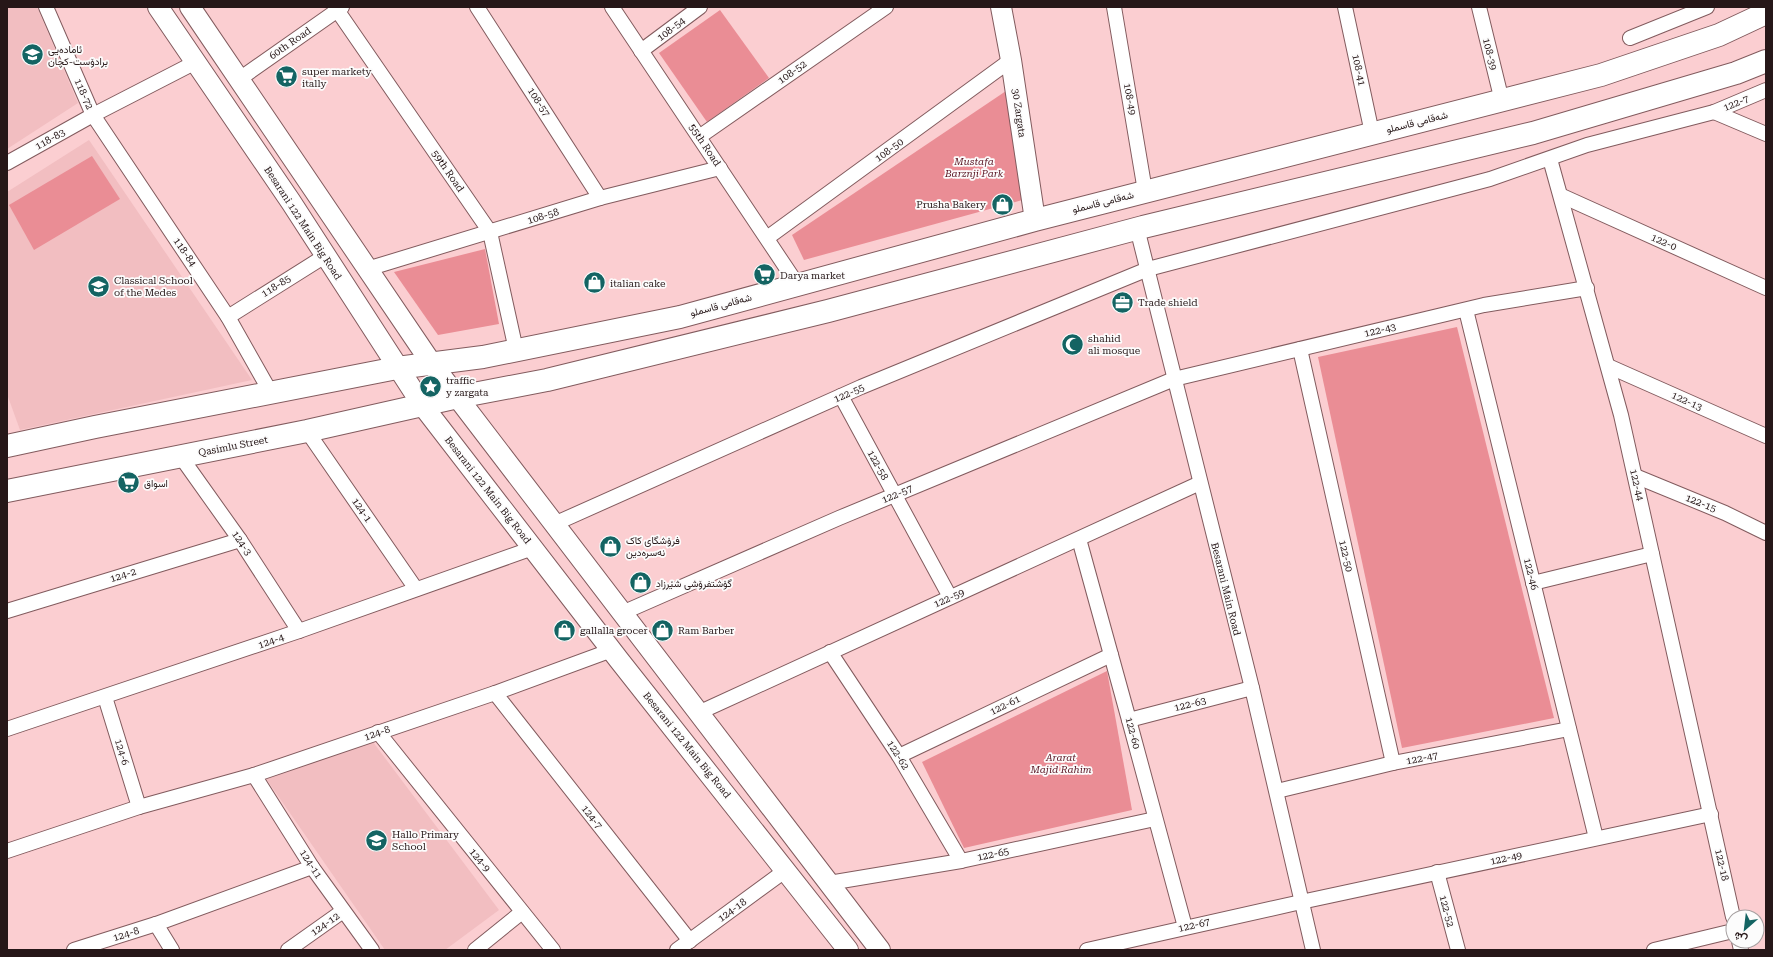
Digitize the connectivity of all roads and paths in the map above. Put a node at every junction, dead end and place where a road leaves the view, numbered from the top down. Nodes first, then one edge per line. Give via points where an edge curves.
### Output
1 (46, 7) edge
2 (158, 7) edge
3 (190, 7) edge
4 (612, 7) edge
5 (700, 7) edge
6 (886, 7) edge
7 (1001, 7) edge
8 (1114, 7) edge
9 (1345, 7) edge
10 (1479, 7) edge
11 (1707, 7) edge
12 (338, 8) edge
13 (481, 9) edge
14 (1766, 13) edge
15 (1630, 38) dead end
16 (641, 51) junction
17 (1011, 60) junction
18 (1766, 61) edge
19 (196, 62) junction
20 (238, 80) junction
21 (1766, 90) edge
22 (1502, 101) junction
23 (1714, 112) junction
24 (93, 115) junction
25 (1372, 133) junction
26 (1766, 134) edge
27 (699, 137) junction
28 (1550, 159) junction
29 (7, 164) edge
30 (720, 168) junction
31 (312, 187) junction
32 (1145, 192) junction
33 (1562, 196) junction
34 (600, 198) junction
35 (290, 202) junction
36 (1035, 220) junction
37 (1137, 228) junction
38 (490, 232) junction
39 (767, 238) junction
40 (325, 256) junction
41 (367, 269) junction
42 (1148, 269) junction
43 (797, 284) junction
44 (1587, 288) junction
45 (1766, 288) edge
46 (1466, 310) junction
47 (228, 317) junction
48 (1300, 349) junction
49 (516, 350) junction
50 (432, 364) junction
51 (1608, 366) junction
52 (397, 368) junction
53 (1174, 379) junction
54 (271, 394) junction
55 (841, 396) junction
56 (458, 397) junction
57 (423, 406) junction
58 (307, 431) junction
59 (1766, 436) edge
60 (7, 446) edge
61 (181, 457) junction
62 (1635, 476) junction
63 (1200, 483) junction
64 (7, 491) edge
65 (894, 495) junction
66 (554, 524) junction
67 (1766, 532) edge
68 (1079, 539) junction
69 (240, 540) junction
70 (533, 548) junction
71 (1652, 554) junction
72 (1533, 583) junction
73 (416, 589) junction
74 (950, 597) junction
75 (7, 611) edge
76 (622, 613) junction
77 (299, 631) junction
78 (612, 650) junction
79 (830, 652) junction
80 (1111, 654) junction
81 (1252, 688) junction
82 (494, 693) junction
83 (105, 696) junction
84 (698, 713) junction
85 (1129, 720) junction
86 (7, 729) edge
87 (1569, 729) junction
88 (378, 732) junction
89 (899, 756) junction
90 (1393, 764) junction
91 (254, 775) junction
92 (1276, 791) junction
93 (139, 807) junction
94 (1710, 814) junction
95 (1155, 819) junction
96 (1596, 838) junction
97 (7, 851) edge
98 (961, 861) junction
99 (312, 867) junction
100 (786, 870) junction
101 (1437, 872) junction
102 (829, 883) junction
103 (1301, 902) junction
104 (1732, 909) edge
105 (343, 911) junction
106 (522, 912) junction
107 (854, 916) junction
108 (156, 924) junction
109 (1185, 928) junction
110 (833, 931) junction
111 (1725, 933) edge
112 (690, 941) junction
113 (74, 950) edge
114 (172, 950) edge
115 (288, 950) edge
116 (372, 950) edge
117 (476, 950) edge
118 (553, 950) edge
119 (677, 950) edge
120 (848, 950) edge
121 (880, 950) edge
122 (1087, 950) edge
123 (1313, 950) edge
124 (1458, 950) edge
125 (1654, 950) edge

1 - 24 street, 118-72
2 - 19 main road, Besarani 122 Main Big Road
3 - 20 main road
4 - 16 street, 55th Road
5 - 16 street, 108-54
6 - 27 street, 108-52
7 - 17 main road, 30 Zargata
8 - 32 street, 108-49
9 - 25 street, 108-41
10 - 22 street, 108-39
11 - 15 street
12 - 20 street, 60th Road
12 - 38 street, 59th Road
13 - 34 street, 108-57
14 - 22 main road, شەقامی قاسملو via 1719,34 1601,75
16 - 27 street, 55th Road
17 - 36 main road, 30 Zargata
17 - 39 street, 108-50
18 - 37 main road via 1736,73 1533,133
19 - 24 street, 118-83
19 - 35 main road, Besarani 122 Main Big Road
20 - 31 main road
21 - 23 street, 122-7
22 - 25 main road, شەقامی قاسملو
23 - 26 street, 122-7
23 - 28 street, 122-55 via 1587,145
24 - 29 street, 118-83
24 - 47 street, 118-84
25 - 32 main road, شەقامی قاسملو
27 - 30 street, 55th Road
28 - 33 street, 122-44
28 - 42 street, 122-55 via 1490,179
30 - 34 street, 108-58
30 - 39 street, 55th Road
31 - 35 main road
31 - 41 main road
32 - 36 main road, شەقامی قاسملو
33 - 44 street, 122-44
33 - 45 street, 122-0
34 - 38 street, 108-58
35 - 40 main road, Besarani 122 Main Big Road
36 - 43 main road, شەقامی قاسملو
37 - 42 street, Besarani Main Road
37 - 56 main road via 828,312 547,380
38 - 41 street, 108-58
38 - 49 street, 59th Road
39 - 43 street, 55th Road
40 - 47 street, 118-85
40 - 52 main road, Besarani 122 Main Big Road
41 - 50 main road
42 - 53 street, Besarani Main Road
42 - 55 street, 122-55
43 - 49 main road, شەقامی قاسملو via 680,317
44 - 46 street, 122-43
44 - 51 street, 122-44
46 - 48 street, 122-43
46 - 72 street, 122-46
47 - 54 street, 118-84
48 - 53 street, 122-43
48 - 90 street, 122-50
49 - 50 main road, شەقامی قاسملو
50 - 52 main road
50 - 56 main road
51 - 59 street, 122-13
51 - 62 street, 122-44
52 - 54 main road
52 - 57 main road, Besarani 122 Main Big Road
53 - 63 street, Besarani Main Road
53 - 65 street, 122-57
54 - 60 main road
55 - 65 street, 122-58
55 - 66 street, 122-55
56 - 57 main road, Qasimlu Street
56 - 66 main road
57 - 58 main road, Qasimlu Street
57 - 70 main road, Besarani 122 Main Big Road
58 - 61 main road, Qasimlu Street
58 - 73 street, 124-1
61 - 64 main road, Qasimlu Street
61 - 69 street, 124-3
62 - 67 street, 122-15
62 - 71 street, 122-44
63 - 68 street, 122-59
63 - 81 street, Besarani Main Road
65 - 74 street, 122-58
65 - 76 street, 122-57
66 - 76 main road
68 - 74 street, 122-59
68 - 80 street, 122-60
69 - 75 street, 124-2
69 - 77 street, 124-3
70 - 73 street, 124-4
70 - 78 main road, Besarani 122 Main Big Road
71 - 72 street
71 - 94 street, 122-44
72 - 87 street, 122-46
73 - 77 street, 124-4
74 - 79 street, 122-59
76 - 84 main road
77 - 83 street, 124-4
78 - 82 street, 124-8
78 - 100 main road, Besarani 122 Main Big Road
79 - 84 street, 122-59
79 - 89 street, 122-62
80 - 85 street, 122-60
80 - 89 street, 122-61
81 - 85 street, 122-63
81 - 92 street, Besarani Main Road
82 - 88 street, 124-8
82 - 112 street, 124-7
83 - 86 street, 124-4
83 - 93 street, 124-6
84 - 102 main road
85 - 95 street, 122-60
87 - 90 street, 122-47
87 - 96 street, 122-46
88 - 91 street, 124-8
88 - 106 street, 124-9
89 - 98 street, 122-62
90 - 92 street, 122-47
91 - 93 street, 124-8
91 - 99 street, 124-11
92 - 103 street, Besarani Main Road
93 - 97 street, 124-8
94 - 96 street, 122-49
94 - 104 street, 122-18
95 - 98 street, 122-65
95 - 109 street, 122-60
96 - 101 street, 122-49
98 - 102 street, 122-65
99 - 105 street, 124-11
99 - 108 street, 124-8
100 - 110 main road, Besarani 122 Main Big Road
100 - 112 street, 124-18
101 - 103 street, 122-49
101 - 124 street, 122-52
102 - 107 main road
103 - 109 street, 122-67
103 - 123 street, Besarani Main Road
105 - 115 street, 124-12
105 - 116 street, 124-11
106 - 117 street
106 - 118 street, 124-9
107 - 110 main road
107 - 121 main road
108 - 113 street, 124-8
108 - 114 street
109 - 122 street, 122-67
110 - 120 main road, Besarani 122 Main Big Road
111 - 125 street
112 - 119 street, 124-18

